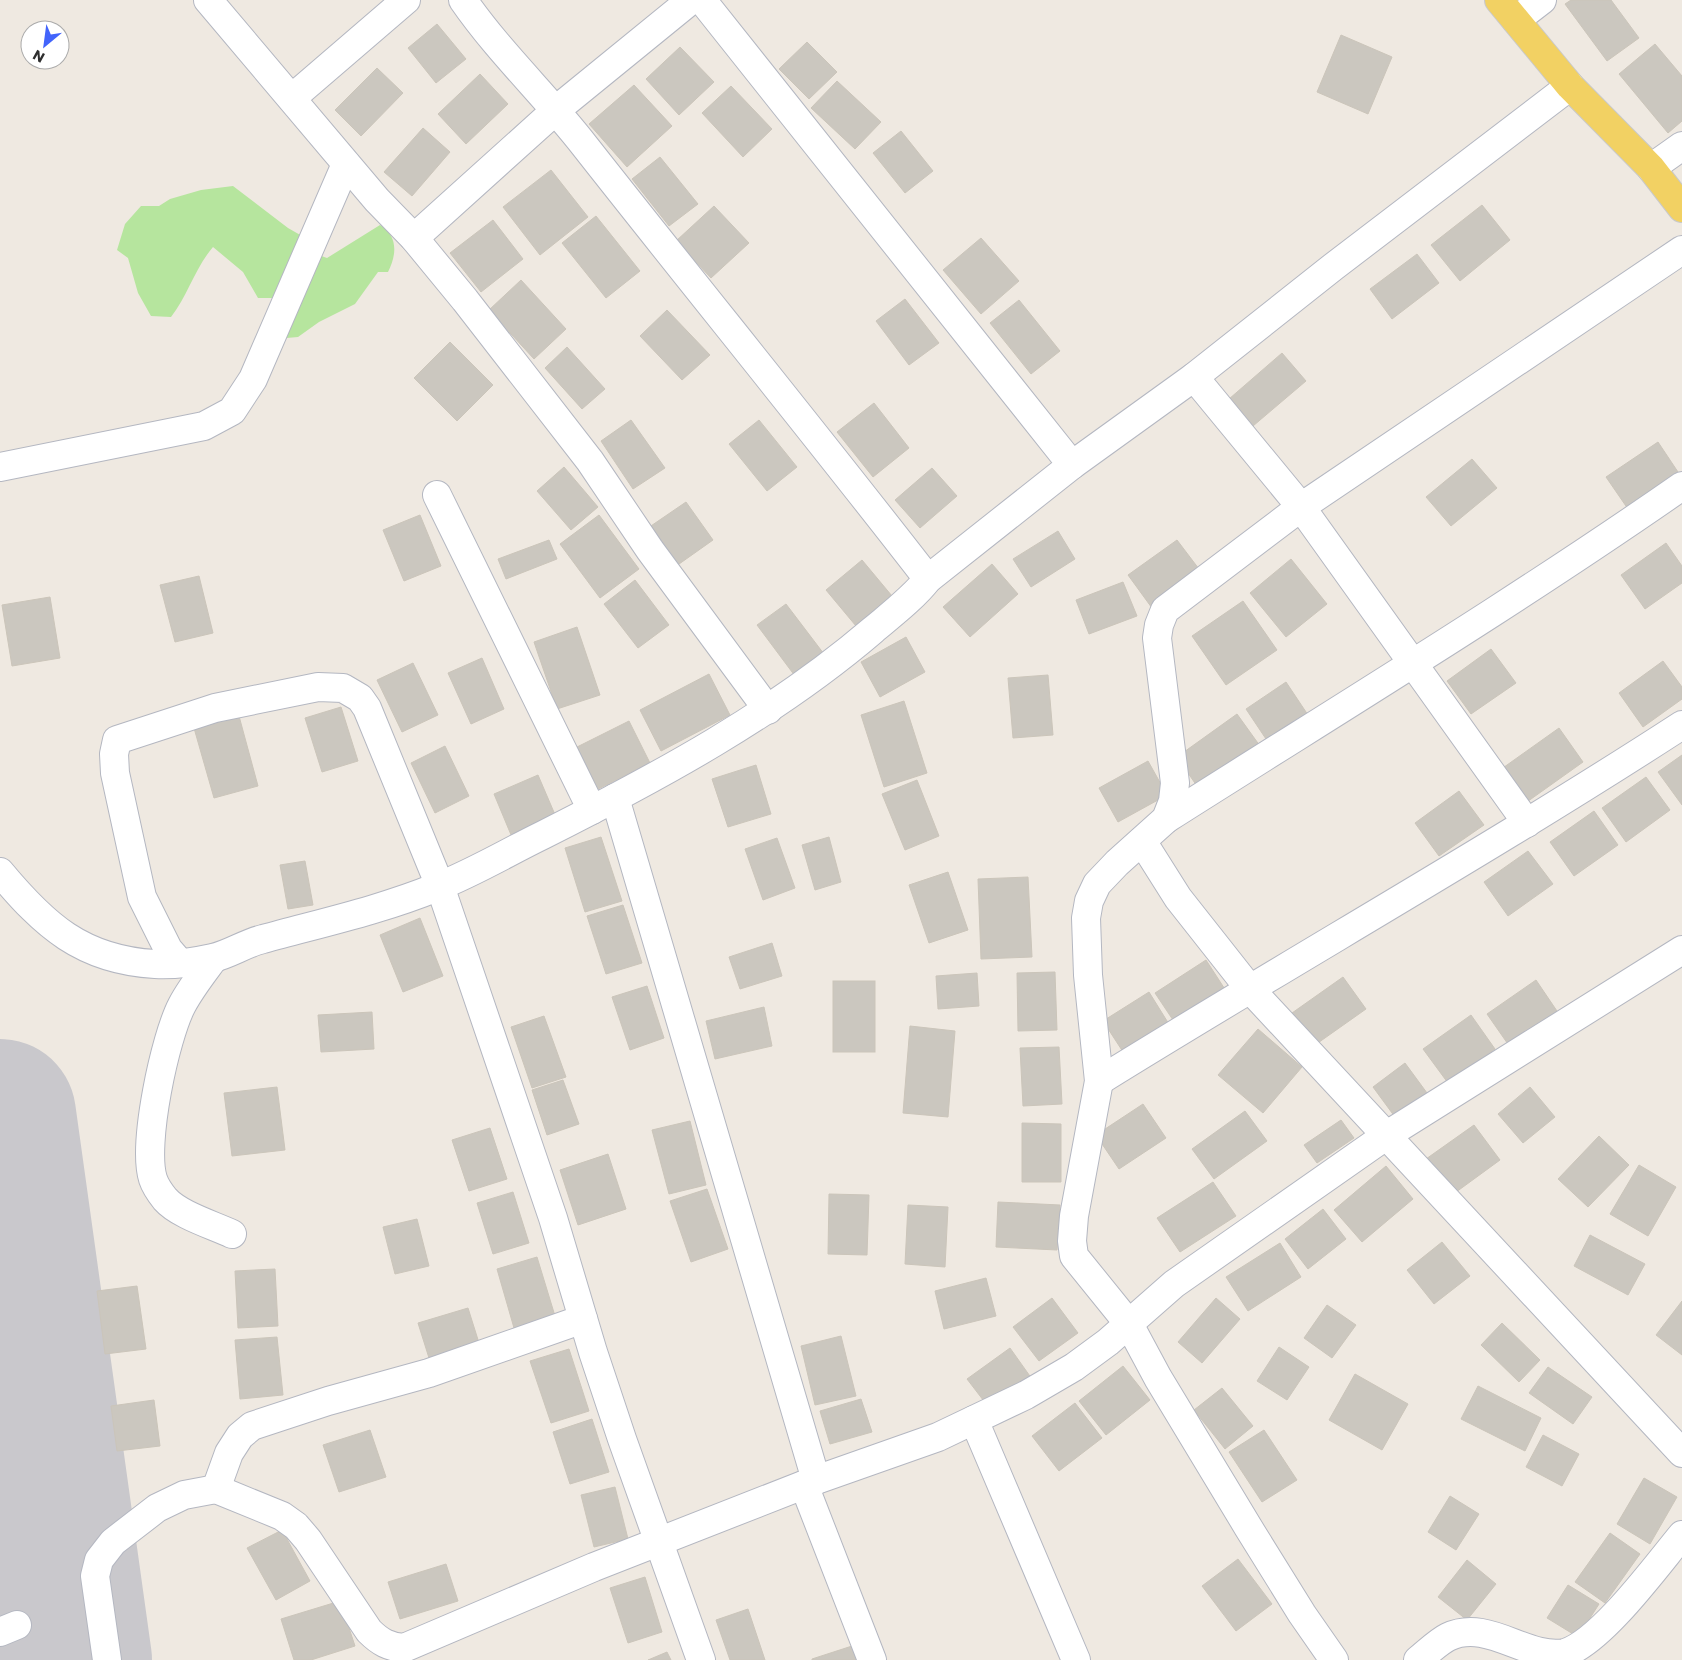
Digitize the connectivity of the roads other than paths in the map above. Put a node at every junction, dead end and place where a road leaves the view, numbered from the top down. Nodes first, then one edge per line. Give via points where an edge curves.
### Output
1 (208, 0) edge
2 (406, 0) edge
3 (463, 0) edge
4 (691, 0) edge
5 (702, 0) edge
6 (1542, 0) edge
7 (1507, 10) edge
8 (1570, 86) junction
9 (292, 98) junction
10 (556, 110) junction
11 (1682, 146) edge
12 (346, 164) junction
13 (1650, 168) junction
14 (1682, 208) edge
15 (414, 238) junction
16 (1682, 250) edge
17 (1194, 377) junction
18 (1072, 465) junction
19 (0, 467) edge
20 (1682, 486) edge
21 (437, 495) dead end
22 (1301, 507) junction
23 (928, 579) junction
24 (1412, 663) junction
25 (768, 710) junction
26 (1682, 725) edge
27 (603, 804) junction
28 (1166, 820) junction
29 (1527, 823) junction
30 (1142, 841) junction
31 (0, 872) edge
32 (440, 886) junction
33 (1682, 950) edge
34 (214, 958) junction
35 (180, 962) junction
36 (1249, 988) junction
37 (1099, 1081) junction
38 (1387, 1135) junction
39 (232, 1234) dead end
40 (583, 1319) junction
41 (1129, 1324) junction
42 (974, 1420) junction
43 (1682, 1453) edge
44 (810, 1483) junction
45 (216, 1489) junction
46 (1682, 1535) edge
47 (659, 1543) junction
48 (107, 1660) edge
49 (701, 1660) edge
50 (872, 1660) edge
51 (1076, 1660) edge
52 (1334, 1660) edge
53 (1418, 1660) edge

1 - 9 street
2 - 9 street
3 - 10 street via 505,55
4 - 10 street
5 - 18 street
6 - 7 street
7 - 8 main road
8 - 13 main road
8 - 17 street
9 - 12 street
10 - 15 street
10 - 23 street
11 - 13 street
12 - 15 street
12 - 19 street via 253,379 232,411 204,426
13 - 14 main road
15 - 25 street via 590,461 650,550
16 - 22 street
17 - 18 street
17 - 22 street
18 - 23 street
20 - 24 street via 1570,564
21 - 27 street
22 - 24 street
22 - 28 street via 1165,610 1156,638 1175,783
23 - 25 street via 920,590 857,644
24 - 28 street
24 - 29 street
25 - 27 street
26 - 29 street
27 - 32 street
27 - 44 street
28 - 30 street
29 - 36 street
30 - 36 street via 1178,898
30 - 37 street via 1097,884 1089,901 1086,918 1088,975
31 - 35 street via 30,908 54,929 84,947 120,959 156,964
32 - 34 street via 395,902 251,942
32 - 35 street via 367,708 360,698 343,688 318,687 215,708 125,736 117,740 115,746 115,773 142,897 168,948
32 - 40 street via 553,1218
33 - 38 street
34 - 35 street
34 - 39 street via 182,1005 167,1050 158,1086 151,1142 153,1180 177,1209
36 - 37 street
36 - 38 street
37 - 41 street via 1072,1241 1074,1256
38 - 41 street via 1174,1284
38 - 43 street
40 - 45 street via 429,1373 252,1426 240,1436 229,1453
40 - 47 street
41 - 42 street via 1074,1367
41 - 52 street via 1248,1527
42 - 44 street via 938,1437
42 - 51 street
44 - 47 street
44 - 50 street
45 - 47 street via 282,1516 296,1526 369,1631 392,1647 404,1648
45 - 48 street via 184,1495 157,1508 113,1542 99,1560 95,1576
46 - 53 street via 1591,1639 1566,1653 1549,1656 1468,1631 1448,1637
47 - 49 street

